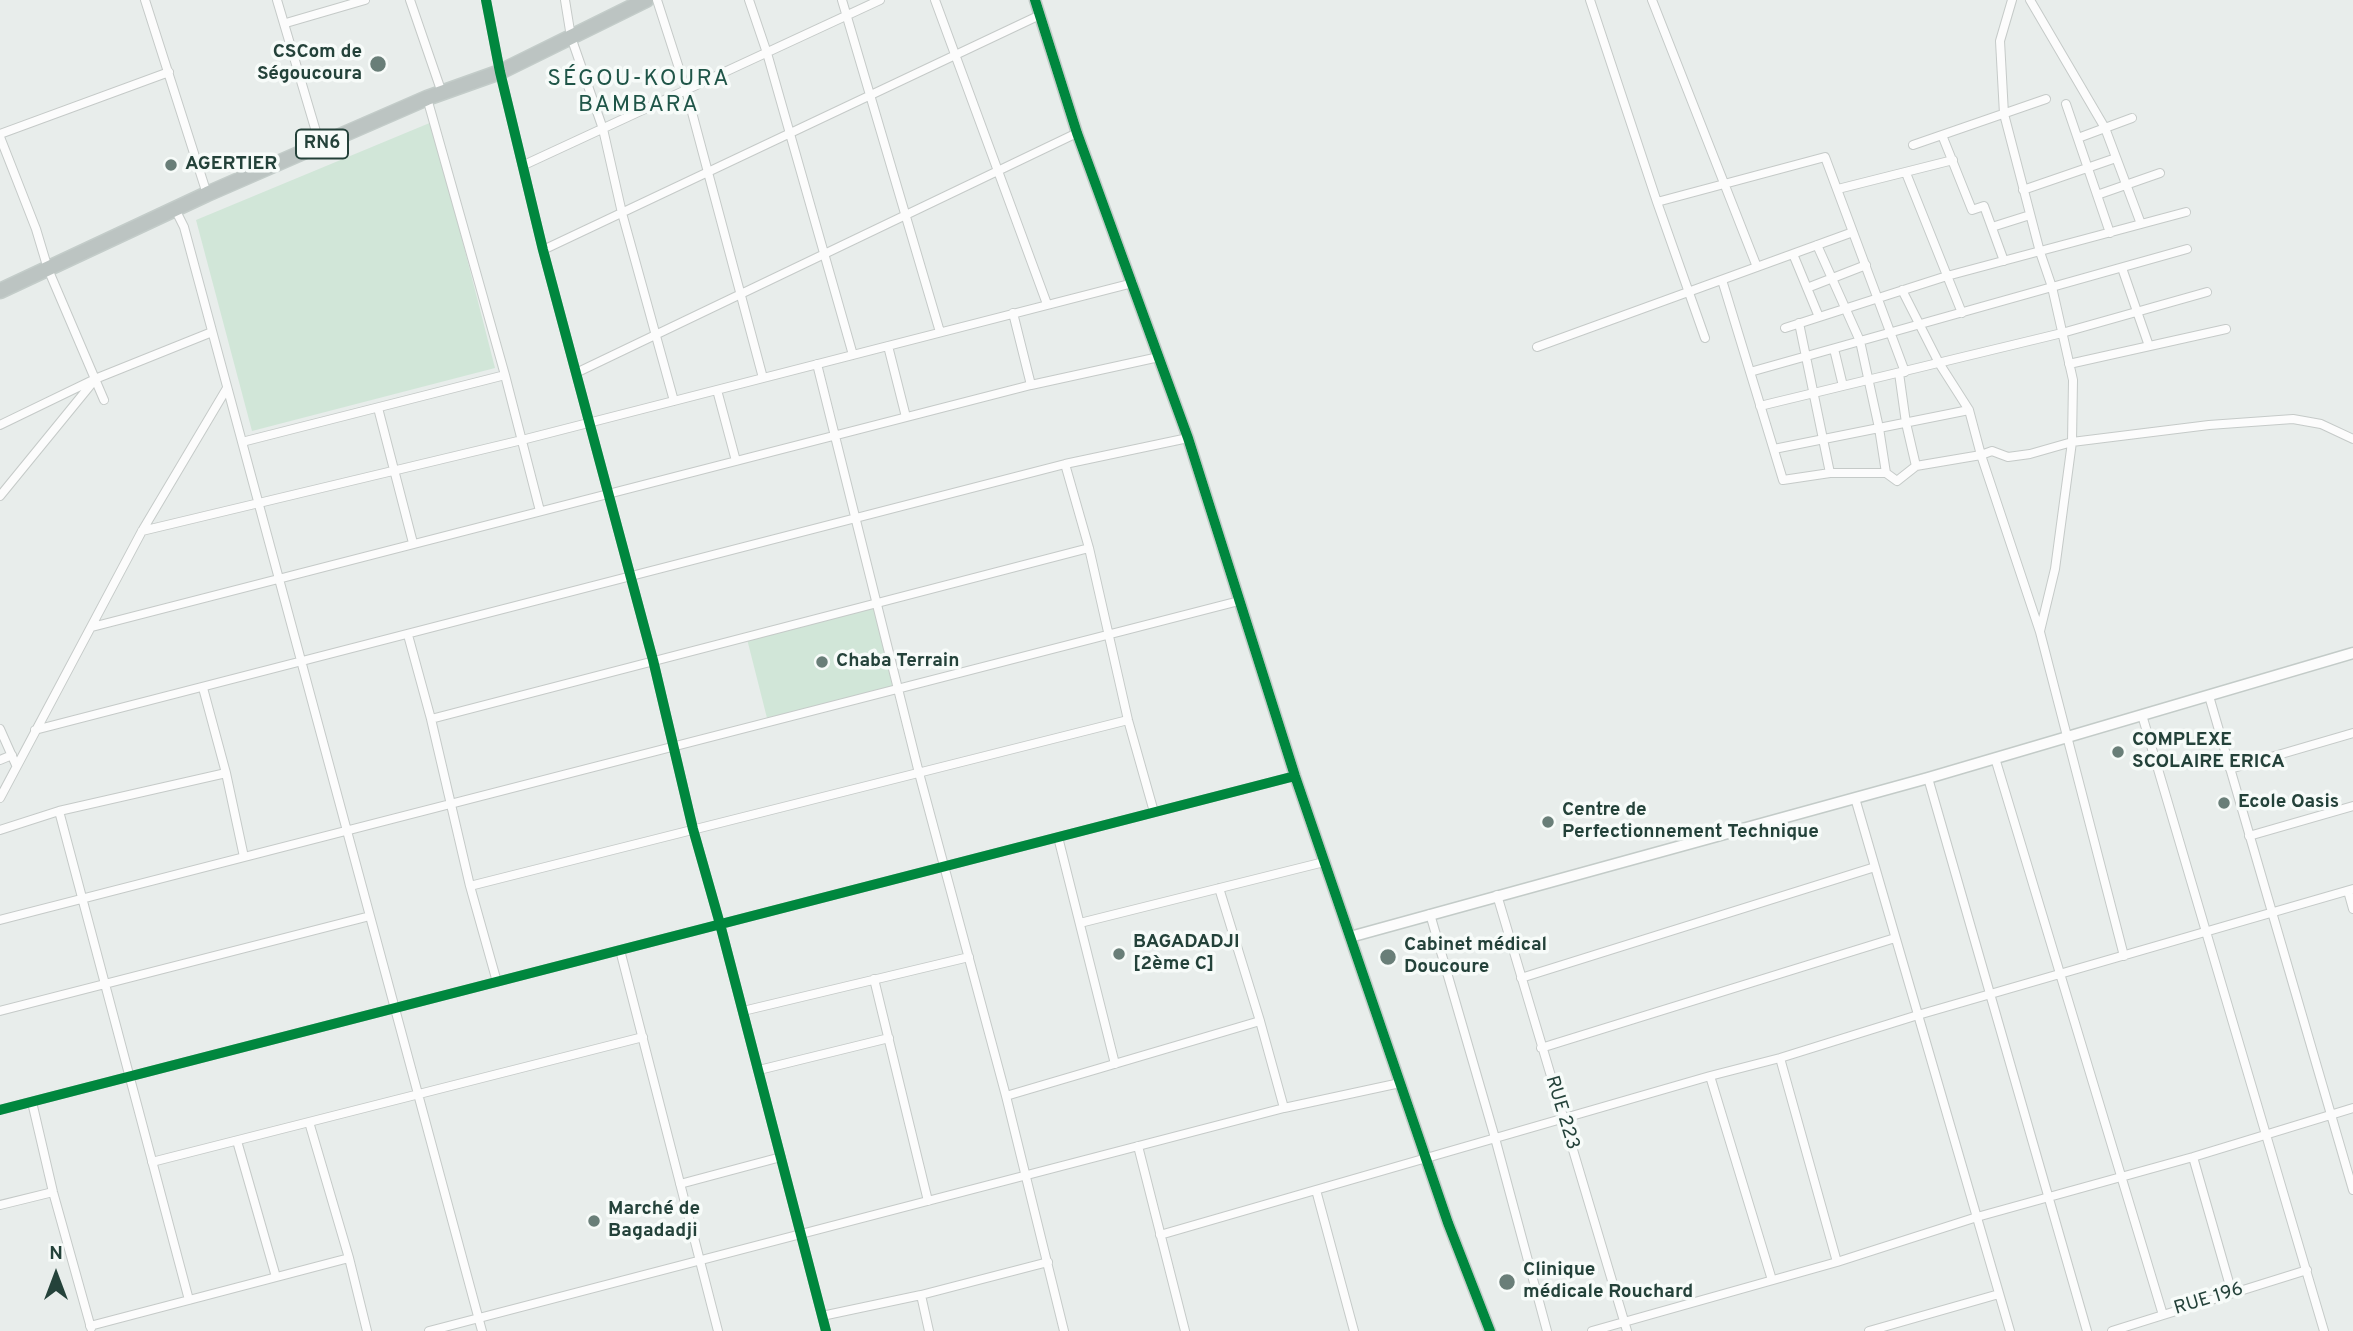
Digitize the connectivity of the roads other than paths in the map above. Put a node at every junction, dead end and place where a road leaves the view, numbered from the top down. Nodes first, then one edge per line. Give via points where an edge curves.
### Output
1 (145, 0) edge
2 (277, 0) edge
3 (365, 0) edge
4 (410, 0) edge
5 (486, 0) edge
6 (565, 0) edge
7 (646, 0) edge
8 (657, 0) edge
9 (749, 0) edge
10 (842, 0) edge
11 (880, 0) edge
12 (935, 0) edge
13 (1035, 0) edge
14 (1590, 0) edge
15 (1652, 0) edge
16 (2012, 0) edge
17 (2030, 0) edge
18 (1040, 15) junction
19 (847, 16) junction
20 (286, 23) junction
21 (571, 37) junction
22 (767, 54) junction
23 (956, 55) junction
24 (169, 72) junction
25 (500, 72) junction
26 (686, 90) junction
27 (442, 93) junction
28 (870, 95) junction
29 (427, 98) junction
30 (2046, 99) dead end
31 (2066, 104) dead end
32 (2004, 114) junction
33 (2132, 118) dead end
34 (2105, 128) junction
35 (603, 129) junction
36 (1077, 133) junction
37 (790, 134) junction
38 (0, 135) edge
39 (1942, 135) junction
40 (2078, 138) junction
41 (320, 145) junction
42 (1913, 145) dead end
43 (2116, 158) junction
44 (1953, 160) junction
45 (524, 165) junction
46 (2088, 168) junction
47 (997, 170) junction
48 (708, 172) junction
49 (1906, 173) junction
50 (2161, 173) dead end
51 (1724, 184) junction
52 (2126, 185) junction
53 (1838, 190) junction
54 (2024, 190) junction
55 (207, 194) junction
56 (2097, 195) junction
57 (1657, 202) junction
58 (175, 209) junction
59 (622, 212) junction
60 (2186, 212) dead end
61 (905, 215) junction
62 (2030, 215) junction
63 (2141, 224) junction
64 (1992, 227) junction
65 (1853, 232) junction
66 (2110, 233) junction
67 (1817, 245) junction
68 (2187, 249) dead end
69 (543, 250) junction
70 (2040, 252) junction
71 (824, 253) junction
72 (1793, 254) junction
73 (2004, 261) junction
74 (1866, 265) junction
75 (1757, 267) junction
76 (2122, 268) junction
77 (48, 269) junction
78 (1947, 276) junction
79 (1832, 278) junction
80 (1722, 280) junction
81 (1133, 283) junction
82 (2052, 287) junction
83 (1807, 288) junction
84 (1902, 290) junction
85 (0, 291) edge
86 (1689, 292) junction
87 (2207, 292) dead end
88 (740, 294) junction
89 (1877, 298) junction
90 (1047, 304) junction
91 (1846, 308) junction
92 (2137, 311) junction
93 (1013, 313) junction
94 (1962, 313) junction
95 (1819, 317) junction
96 (1799, 323) junction
97 (1919, 325) junction
98 (1785, 328) dead end
99 (2226, 329) dead end
100 (212, 332) junction
101 (940, 332) junction
102 (2062, 332) junction
103 (1890, 333) junction
104 (656, 334) junction
105 (1705, 338) dead end
106 (1860, 341) junction
107 (888, 346) junction
108 (2149, 346) junction
109 (1537, 347) dead end
110 (1834, 348) junction
111 (853, 355) junction
112 (1806, 356) junction
113 (1159, 357) junction
114 (1939, 363) junction
115 (817, 364) junction
116 (2069, 364) junction
117 (578, 372) junction
118 (1750, 372) junction
119 (1902, 372) junction
120 (505, 375) junction
121 (763, 378) junction
122 (95, 379) junction
123 (1870, 380) junction
124 (1031, 385) junction
125 (1843, 386) junction
126 (227, 388) junction
127 (717, 390) junction
128 (1814, 393) junction
129 (104, 400) dead end
130 (674, 401) junction
131 (1760, 406) junction
132 (378, 408) junction
133 (1969, 410) junction
134 (906, 417) junction
135 (591, 422) junction
136 (1906, 423) junction
137 (0, 425) edge
138 (1879, 428) junction
139 (835, 435) junction
140 (1188, 438) junction
141 (1824, 439) junction
142 (2353, 439) edge
143 (522, 440) junction
144 (242, 442) junction
145 (2072, 442) junction
146 (1774, 449) junction
147 (1981, 455) junction
148 (736, 461) junction
149 (1065, 464) junction
150 (1916, 466) junction
151 (394, 471) junction
152 (1830, 473) junction
153 (1886, 473) junction
154 (609, 493) junction
155 (0, 496) edge
156 (258, 503) junction
157 (540, 511) junction
158 (856, 519) junction
159 (142, 531) junction
160 (413, 543) junction
161 (1089, 548) junction
162 (278, 577) junction
163 (630, 577) junction
164 (1239, 601) junction
165 (876, 602) junction
166 (92, 627) junction
167 (2040, 632) junction
168 (1107, 634) junction
169 (408, 635) junction
170 (2353, 653) edge
171 (653, 660) junction
172 (301, 662) junction
173 (203, 688) junction
174 (898, 688) junction
175 (2209, 696) junction
176 (2142, 715) junction
177 (431, 719) junction
178 (1128, 720) junction
179 (0, 729) edge
180 (34, 730) junction
181 (2353, 733) edge
182 (2068, 737) junction
183 (672, 746) junction
184 (12, 755) junction
185 (1994, 758) junction
186 (0, 760) edge
187 (16, 765) junction
188 (2230, 769) junction
189 (919, 773) junction
190 (226, 774) junction
191 (1295, 776) junction
192 (1928, 778) junction
193 (0, 797) edge
194 (1855, 798) junction
195 (449, 804) junction
196 (2353, 806) edge
197 (59, 811) junction
198 (1154, 812) junction
199 (0, 830) edge
200 (693, 830) junction
201 (347, 832) junction
202 (2249, 836) junction
203 (1058, 837) junction
204 (244, 857) junction
205 (1324, 862) junction
206 (946, 866) junction
207 (1875, 867) junction
208 (470, 886) junction
209 (1219, 888) junction
210 (2350, 890) edge
211 (1497, 895) junction
212 (84, 898) junction
213 (2353, 909) edge
214 (2272, 913) junction
215 (1430, 914) junction
216 (370, 916) junction
217 (0, 920) edge
218 (1080, 923) junction
219 (720, 924) junction
220 (2206, 932) junction
221 (1350, 937) junction
222 (1895, 938) junction
223 (620, 950) junction
224 (2124, 956) junction
225 (969, 957) junction
226 (2059, 975) junction
227 (1521, 978) junction
228 (874, 979) junction
229 (497, 982) junction
230 (107, 984) junction
231 (1990, 995) junction
232 (395, 1008) junction
233 (0, 1011) edge
234 (743, 1011) junction
235 (1918, 1015) junction
236 (1260, 1021) junction
237 (643, 1037) junction
238 (889, 1038) junction
239 (1541, 1048) junction
240 (1780, 1058) junction
241 (1115, 1065) junction
242 (759, 1070) junction
243 (1710, 1076) junction
244 (131, 1077) junction
245 (1400, 1083) junction
246 (418, 1094) junction
247 (1006, 1096) junction
248 (32, 1102) junction
249 (1284, 1108) junction
250 (2353, 1108) edge
251 (0, 1110) edge
252 (2331, 1115) junction
253 (1563, 1119) junction
254 (309, 1122) junction
255 (2266, 1134) junction
256 (1495, 1138) junction
257 (237, 1140) junction
258 (1138, 1146) junction
259 (782, 1157) junction
260 (2193, 1157) junction
261 (1426, 1159) junction
262 (152, 1162) junction
263 (1025, 1176) junction
264 (2120, 1177) junction
265 (680, 1184) junction
266 (2353, 1188) edge
267 (1316, 1190) junction
268 (53, 1192) junction
269 (2048, 1197) junction
270 (928, 1201) junction
271 (0, 1205) edge
272 (1977, 1217) junction
273 (801, 1234) junction
274 (1160, 1235) junction
275 (349, 1258) junction
276 (698, 1261) junction
277 (1048, 1262) junction
278 (1837, 1262) junction
279 (2307, 1270) junction
280 (276, 1277) junction
281 (1772, 1280) junction
282 (2232, 1293) junction
283 (1999, 1294) junction
284 (921, 1295) junction
285 (189, 1300) junction
286 (2163, 1315) junction
287 (822, 1316) junction
288 (478, 1318) junction
289 (1624, 1321) junction
290 (91, 1328) edge
291 (367, 1331) edge
292 (429, 1331) edge
293 (482, 1331) edge
294 (718, 1331) edge
295 (826, 1331) edge
296 (929, 1331) edge
297 (1064, 1331) edge
298 (1185, 1331) edge
299 (1354, 1331) edge
300 (1490, 1331) edge
301 (1547, 1331) edge
302 (1592, 1331) edge
303 (1627, 1331) edge
304 (1868, 1331) edge
305 (2010, 1331) edge
306 (2087, 1331) edge
307 (2112, 1331) edge
308 (2324, 1331) edge

1 - 24 street
2 - 20 street
3 - 20 street
4 - 27 street
5 - 25 street
6 - 21 street
7 - 21 highway, RN6
8 - 26 street
9 - 22 street
10 - 19 street
11 - 19 street
12 - 23 street
13 - 18 street
14 - 57 street
15 - 51 street
16 - 32 street via 2000,41
17 - 34 street
18 - 23 street
18 - 36 street
19 - 22 street
19 - 28 street
20 - 41 street
21 - 25 highway, RN6
21 - 35 street
22 - 26 street
22 - 37 street
23 - 28 street
23 - 47 street
24 - 38 street
24 - 55 street
25 - 27 highway, RN6
25 - 45 street
26 - 35 street
26 - 48 street
27 - 29 highway, RN6
28 - 37 street
28 - 61 street
29 - 41 highway, RN6
29 - 120 street
30 - 32 street
31 - 40 street
32 - 39 street
32 - 54 street
33 - 34 street
34 - 40 street
34 - 43 street
35 - 45 street
35 - 59 street
36 - 47 street
36 - 81 street
37 - 48 street
37 - 71 street
38 - 77 street
39 - 42 street
39 - 44 street
40 - 46 street
41 - 55 highway, RN6
43 - 46 street
43 - 52 street
44 - 49 street
44 - 64 street via 1972,211 1984,206
45 - 69 street
46 - 54 street
46 - 56 street
47 - 61 street
47 - 90 street
48 - 59 street
48 - 88 street
49 - 53 street
49 - 78 street
50 - 52 street
51 - 53 street via 1825,157
51 - 57 street
51 - 75 street
52 - 56 street
52 - 63 street
53 - 65 street
54 - 62 street
55 - 58 highway, RN6
56 - 66 street
57 - 86 street
58 - 77 highway, RN6
58 - 100 street
59 - 69 street
59 - 104 street
60 - 63 street
61 - 71 street
61 - 101 street
62 - 64 street
62 - 70 street
63 - 66 street
64 - 73 street
65 - 67 street
65 - 74 street
66 - 70 street
67 - 72 street
67 - 79 street
68 - 76 street
69 - 117 street
70 - 73 street
70 - 82 street
71 - 88 street
71 - 111 street
72 - 75 street
72 - 83 street
73 - 78 street
74 - 79 street
74 - 89 street
75 - 80 street
76 - 82 street
76 - 92 street
77 - 85 highway, RN6
77 - 122 street
78 - 84 street
78 - 94 street
79 - 83 street
79 - 91 street
80 - 86 street
80 - 118 street
81 - 90 street
81 - 113 street
82 - 94 street
82 - 102 street
83 - 95 street
84 - 89 street
84 - 97 street
86 - 105 street
86 - 109 street
87 - 92 street
88 - 104 street
88 - 121 street
89 - 91 street
89 - 103 street
90 - 93 street
91 - 95 street
91 - 106 street
92 - 102 street
92 - 108 street
93 - 101 street
93 - 124 street
94 - 97 street
95 - 96 street
96 - 98 street
96 - 112 street
97 - 103 street
97 - 114 street
99 - 108 street
100 - 122 street
100 - 126 street
101 - 107 street
102 - 114 street
102 - 116 street
103 - 106 street
103 - 119 street
104 - 117 street
104 - 130 street
106 - 110 street
106 - 123 street
107 - 111 street
107 - 134 street
108 - 116 street
110 - 112 street
110 - 125 street
111 - 115 street
112 - 118 street
112 - 128 street
113 - 124 street
113 - 140 street
114 - 119 street
114 - 133 street
115 - 121 street
115 - 139 street
116 - 145 street
117 - 135 street
118 - 131 street
119 - 123 street
119 - 136 street
120 - 132 street
120 - 143 street
121 - 127 street
122 - 129 street
122 - 137 street
122 - 155 street
123 - 125 street
123 - 138 street
124 - 134 street
125 - 128 street
126 - 144 street
126 - 159 street
127 - 130 street
127 - 148 street
128 - 131 street
128 - 141 street
130 - 135 street
131 - 146 street
132 - 144 street
132 - 151 street
133 - 136 street
133 - 147 street
134 - 139 street
135 - 143 street
135 - 154 street
136 - 138 street
136 - 150 street
138 - 141 street
138 - 153 street
139 - 148 street
139 - 158 street
140 - 149 street
140 - 164 street
141 - 146 street
141 - 152 street
142 - 145 street via 2293,418
143 - 151 street
143 - 157 street
144 - 156 street
145 - 147 street via 2030,454 2008,457 1992,451
145 - 167 street via 2055,569
146 - 152 street via 1783,480
147 - 150 street
147 - 167 street
148 - 154 street
149 - 158 street
149 - 161 street
150 - 153 street via 1897,481
151 - 156 street
151 - 160 street
152 - 153 street
154 - 157 street
154 - 163 street
156 - 159 street
156 - 162 street
157 - 160 street
158 - 163 street
158 - 165 street
159 - 166 street
160 - 162 street
161 - 165 street
161 - 168 street
162 - 166 street
162 - 172 street
163 - 169 street
163 - 171 street
164 - 168 street
164 - 191 street
165 - 171 street
165 - 174 street
166 - 180 street
167 - 182 street
168 - 174 street
168 - 178 street
169 - 172 street
169 - 177 street
170 - 175 street
171 - 177 street
171 - 183 street
172 - 173 street
172 - 201 street
173 - 180 street
173 - 190 street
174 - 183 street
174 - 189 street
175 - 176 street
175 - 188 street
176 - 182 street
176 - 220 street
177 - 195 street
178 - 189 street
178 - 198 street
179 - 184 street
180 - 187 street
181 - 188 street
182 - 185 street
182 - 224 street
183 - 195 street
183 - 200 street
184 - 186 street
184 - 187 street
185 - 192 street
185 - 226 street
187 - 193 street
188 - 202 street
189 - 200 street
189 - 206 street
190 - 197 street
190 - 204 street
191 - 198 street
191 - 205 street
192 - 194 street
192 - 231 street
194 - 207 street
194 - 211 street
195 - 201 street
195 - 208 street
196 - 202 street
197 - 199 street
197 - 212 street
198 - 203 street
200 - 208 street
200 - 219 street
201 - 204 street
201 - 216 street
202 - 214 street
203 - 206 street
203 - 218 street
204 - 212 street
205 - 209 street
205 - 221 street
206 - 219 street
206 - 225 street
207 - 222 street
207 - 227 street
208 - 229 street
209 - 218 street
209 - 236 street
210 - 213 street
210 - 214 street
211 - 215 street
211 - 227 street, RUE 223
212 - 217 street
212 - 230 street
214 - 220 street
214 - 252 street
215 - 221 street
215 - 256 street
216 - 230 street
216 - 232 street
218 - 241 street
219 - 223 street
219 - 234 street
220 - 224 street
220 - 255 street
221 - 245 street
222 - 235 street
222 - 239 street
223 - 229 street
223 - 237 street
224 - 226 street
225 - 228 street
225 - 247 street
226 - 231 street
226 - 264 street
227 - 239 street, RUE 223
228 - 234 street
228 - 238 street
229 - 232 street
230 - 233 street
230 - 244 street
231 - 235 street
231 - 269 street
232 - 244 street
232 - 246 street
234 - 242 street
235 - 240 street
235 - 272 street
236 - 241 street
236 - 249 street
237 - 246 street
237 - 265 street
238 - 242 street
238 - 270 street
239 - 253 street, RUE 223
240 - 243 street
240 - 278 street
241 - 247 street
242 - 259 street
243 - 253 street
243 - 281 street
244 - 248 street
244 - 262 street
245 - 249 street
245 - 261 street
246 - 254 street
246 - 288 street
247 - 263 street
248 - 251 street
248 - 268 street
249 - 258 street
250 - 252 street
252 - 255 street
252 - 266 street
253 - 256 street
253 - 289 street, RUE 223
254 - 257 street
254 - 275 street
255 - 260 street
255 - 279 street
256 - 261 street
256 - 301 street
257 - 262 street
257 - 280 street
258 - 263 street
258 - 274 street
259 - 265 street
259 - 273 street
260 - 264 street
260 - 282 street
261 - 267 street
261 - 300 street
262 - 285 street
263 - 270 street
263 - 277 street
264 - 269 street
264 - 286 street
265 - 276 street
267 - 274 street
267 - 299 street
268 - 271 street
268 - 290 street
269 - 272 street
269 - 306 street
270 - 273 street
272 - 278 street
272 - 283 street
273 - 276 street
273 - 287 street
274 - 298 street
275 - 280 street
275 - 291 street
276 - 288 street
276 - 294 street
277 - 284 street
277 - 297 street
278 - 281 street
279 - 282 street, RUE 196
279 - 308 street
280 - 285 street
281 - 289 street
282 - 286 street, RUE 196
283 - 304 street
283 - 305 street
284 - 287 street
284 - 296 street
285 - 290 street
286 - 307 street, RUE 196
287 - 295 street
288 - 292 street
288 - 293 street
289 - 302 street
289 - 303 street, RUE 223

